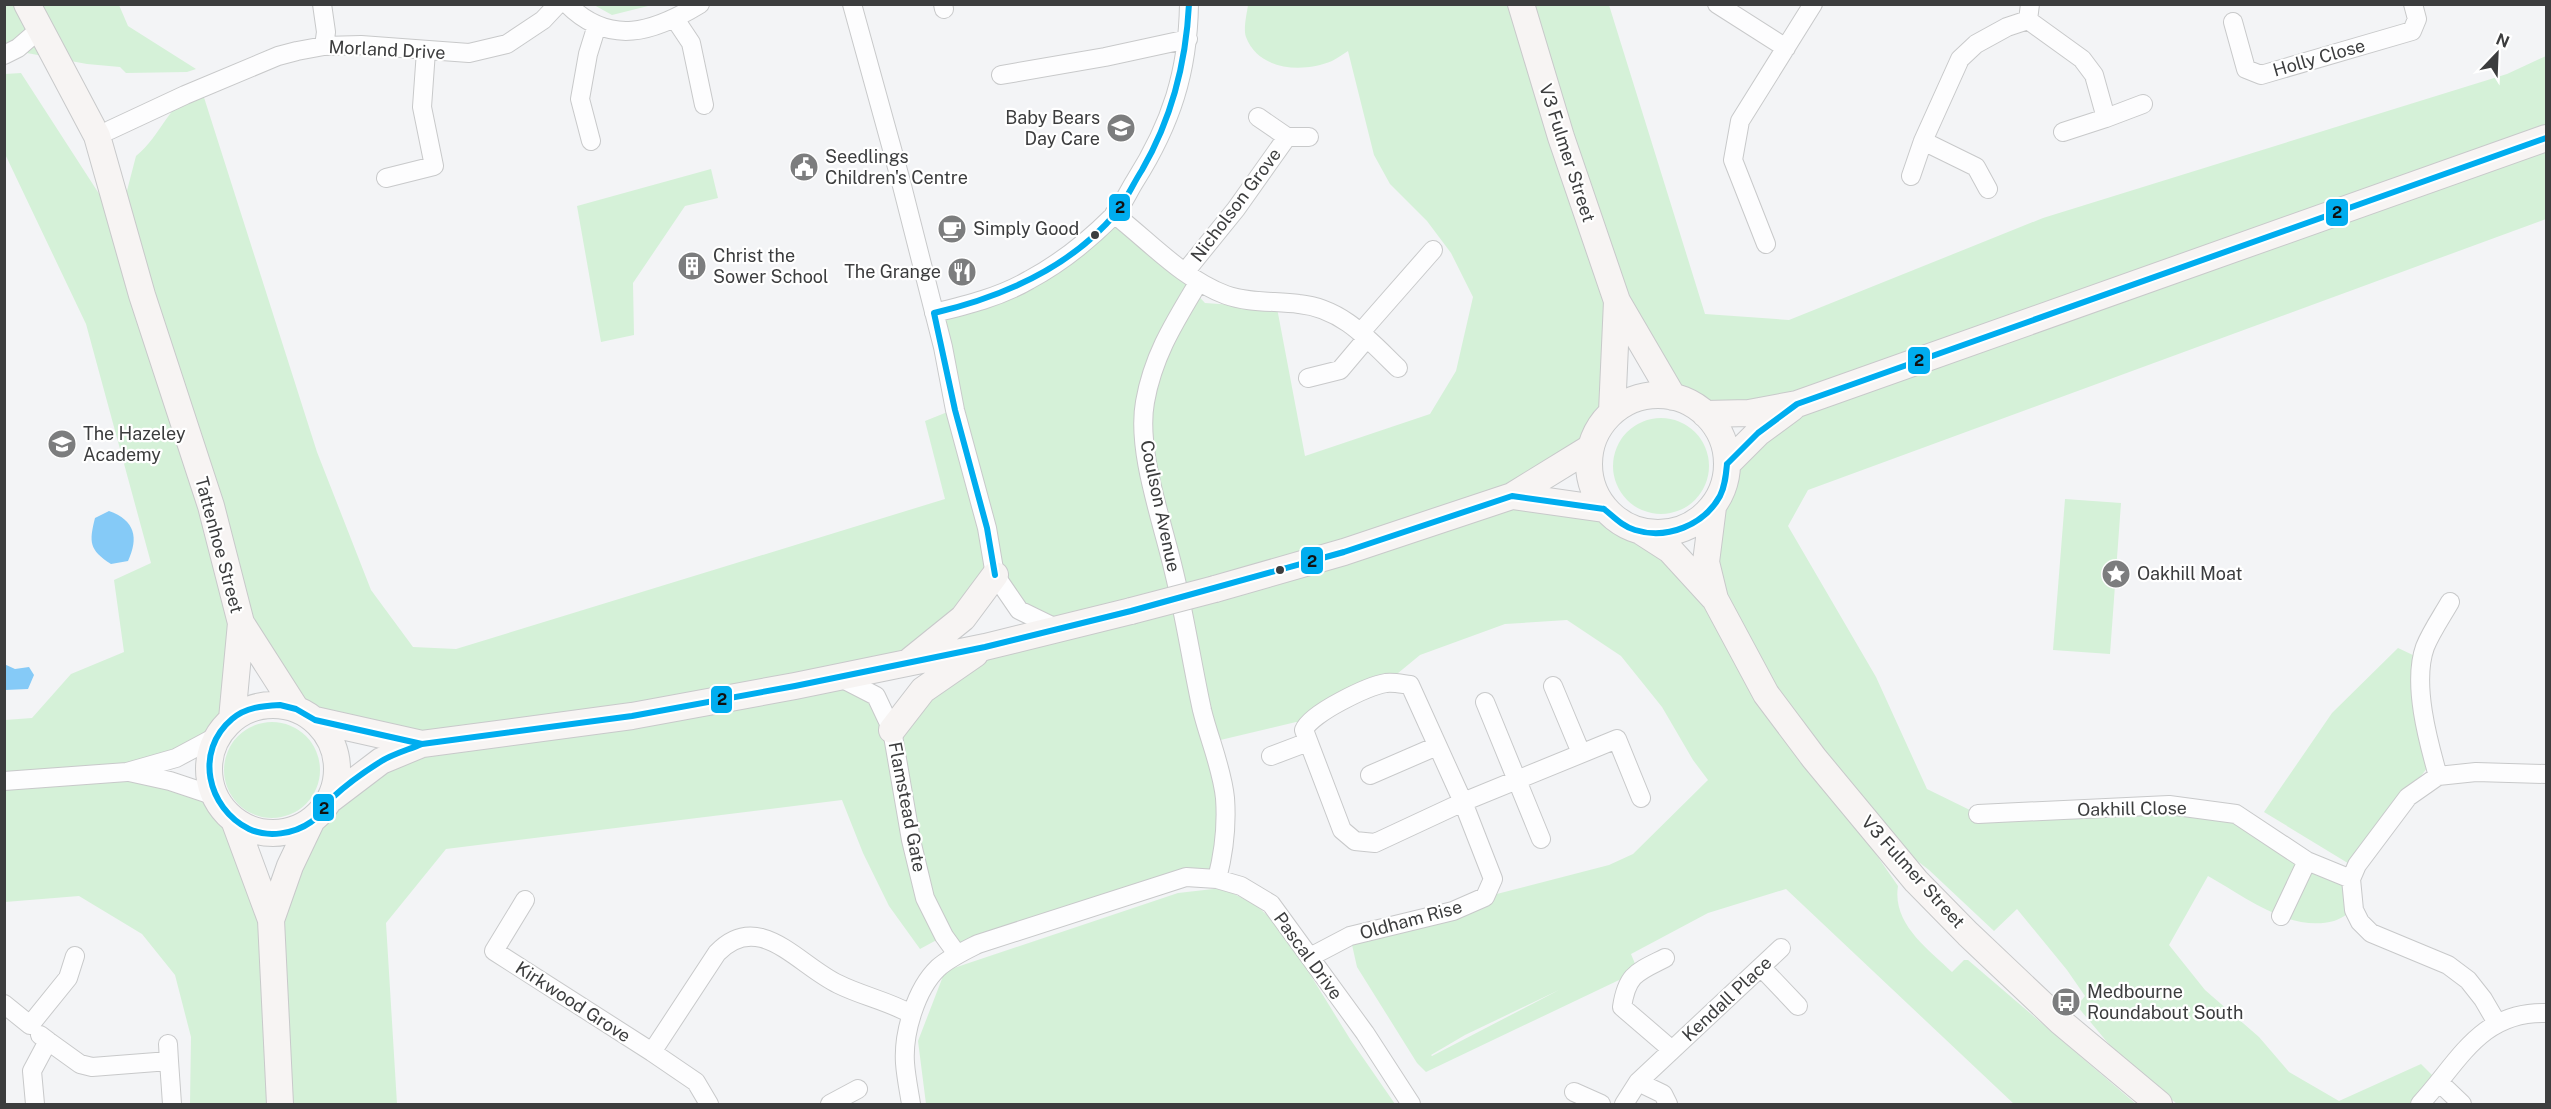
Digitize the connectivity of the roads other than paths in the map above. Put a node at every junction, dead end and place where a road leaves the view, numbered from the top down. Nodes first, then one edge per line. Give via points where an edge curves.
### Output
1 (27, 4) edge
2 (322, 4) edge
3 (558, 4) edge
4 (567, 4) edge
5 (700, 4) edge
6 (852, 4) edge
7 (1189, 4) edge
8 (1521, 4) edge
9 (1718, 4) edge
10 (1813, 4) edge
11 (2413, 4) edge
12 (2029, 12) edge
13 (43, 16) edge
14 (675, 19) junction
15 (2234, 22) dead end
16 (597, 26) junction
17 (1188, 39) junction
18 (324, 46) junction
19 (1786, 48) junction
20 (426, 51) junction
21 (4, 54) edge
22 (1001, 75) dead end
23 (2143, 104) dead end
24 (704, 105) dead end
25 (1258, 117) dead end
26 (2106, 118) junction
27 (110, 130) junction
28 (2063, 132) dead end
29 (1287, 137) junction
30 (1309, 137) dead end
31 (2547, 138) edge
32 (591, 141) dead end
33 (1923, 141) junction
34 (1911, 176) dead end
35 (386, 178) dead end
36 (1988, 189) dead end
37 (1114, 214) junction
38 (1766, 244) dead end
39 (1433, 250) dead end
40 (1192, 277) junction
41 (142, 295) junction
42 (1617, 301) junction
43 (934, 313) junction
44 (1364, 335) junction
45 (1398, 368) dead end
46 (1308, 378) dead end
47 (1673, 397) junction
48 (1797, 404) junction
49 (1612, 412) junction
50 (1705, 414) junction
51 (1590, 448) junction
52 (1727, 464) junction
53 (1512, 496) junction
54 (1713, 507) junction
55 (1604, 508) junction
56 (1642, 532) junction
57 (995, 575) junction
58 (1715, 599) junction
59 (2451, 602) dead end
60 (241, 623) junction
61 (1058, 629) junction
62 (985, 647) junction
63 (906, 664) junction
64 (839, 677) junction
65 (1553, 686) dead end
66 (1485, 702) dead end
67 (306, 715) junction
68 (226, 727) junction
69 (892, 730) junction
70 (1308, 742) junction
71 (422, 744) junction
72 (1437, 746) junction
73 (1581, 753) junction
74 (1271, 756) dead end
75 (121, 773) junction
76 (2547, 774) edge
77 (1370, 775) dead end
78 (2438, 776) junction
79 (1517, 780) junction
80 (4, 781) edge
81 (215, 796) junction
82 (1641, 798) dead end
83 (331, 799) junction
84 (1463, 802) junction
85 (1978, 814) dead end
86 (234, 820) junction
87 (311, 822) junction
88 (1541, 839) dead end
89 (2307, 861) junction
90 (1217, 879) junction
91 (2351, 879) junction
92 (525, 900) dead end
93 (2281, 916) dead end
94 (271, 920) junction
95 (1781, 948) dead end
96 (957, 954) junction
97 (75, 956) dead end
98 (1310, 957) junction
99 (1665, 958) dead end
100 (1761, 967) junction
101 (4, 1004) edge
102 (1798, 1006) dead end
103 (2547, 1013) edge
104 (911, 1014) junction
105 (2498, 1023) junction
106 (30, 1025) junction
107 (48, 1041) junction
108 (1672, 1050) junction
109 (652, 1052) junction
110 (1638, 1082) junction
111 (2440, 1083) junction
112 (858, 1089) dead end
113 (1574, 1092) dead end
114 (35, 1104) edge
115 (172, 1104) edge
116 (280, 1104) edge
117 (709, 1104) edge
118 (830, 1104) edge
119 (911, 1104) edge
120 (1411, 1104) edge
121 (1601, 1104) edge
122 (1624, 1104) edge
123 (1668, 1104) edge
124 (2158, 1104) edge
125 (2420, 1104) edge
126 (2462, 1104) edge

1 - 13 street, Tattenhoe Street
2 - 18 street
3 - 20 street, Morland Drive via 543,20 507,44 469,53
4 - 16 street
5 - 14 street
6 - 43 street
7 - 17 street
8 - 42 street, V3 Fulmer Street
9 - 19 street
10 - 19 street
11 - 15 street, Holly Close via 2417,20 2412,31 2261,75 2246,69
12 - 26 street via 2082,59 2094,75
12 - 33 street via 1960,59
13 - 21 street via 18,48
13 - 27 street, Tattenhoe Street
13 - 41 street, Tattenhoe Street via 97,136
14 - 16 street via 629,33
14 - 24 street via 691,43
16 - 32 street via 580,99
17 - 22 street
17 - 37 street via 1171,112 1155,149
18 - 20 street, Morland Drive
18 - 27 street, Morland Drive via 278,56
19 - 38 street via 1740,121 1732,160
20 - 35 street via 422,107 434,166
23 - 26 street
25 - 29 street, Nicholson Grove
26 - 28 street
27 - 41 street, Tattenhoe Street via 133,215
29 - 30 street
29 - 40 street, Nicholson Grove
31 - 48 street
33 - 34 street
33 - 36 street via 1976,167
37 - 40 street, Nicholson Grove
37 - 43 street via 1028,281 998,295
39 - 44 street
40 - 44 street, Nicholson Grove via 1229,296 1303,304 1328,311
40 - 90 street, Coulson Avenue via 1155,362 1144,405 1145,450 1225,796 1226,828
41 - 60 street, Tattenhoe Street via 211,506
42 - 47 street, V3 Fulmer Street
42 - 49 street, V3 Fulmer Street
43 - 57 street
44 - 45 street, Nicholson Grove
44 - 46 street via 1340,370
47 - 49 street via 1651,395
47 - 50 street
48 - 50 street via 1749,413
48 - 52 street via 1758,433
49 - 51 street via 1599,427
50 - 52 street via 1717,428
51 - 53 street
51 - 55 street via 1593,490
52 - 54 street via 1724,483
53 - 55 street
53 - 61 street, bridge via 1344,552
54 - 56 street via 1681,530 1662,534
54 - 58 street, V3 Fulmer Street via 1706,562
55 - 56 street via 1622,524
56 - 58 street, V3 Fulmer Street via 1670,550
57 - 61 street via 1019,610
57 - 63 street via 963,618
58 - 124 street, V3 Fulmer Street via 1766,694 1916,881 2061,1022
59 - 78 street via 2425,648 2421,677 2424,727
60 - 67 street, Tattenhoe Street
60 - 68 street, Tattenhoe Street
61 - 62 street
62 - 63 street
62 - 69 street via 923,690
63 - 64 street
64 - 69 street, Flamstead Gate via 876,696
64 - 71 street via 632,716
65 - 73 street
66 - 79 street
67 - 68 street via 280,705 263,706 247,710
67 - 71 street
67 - 83 street via 329,737 337,757
68 - 75 street via 176,758
68 - 81 street via 210,754 209,776
69 - 96 street, Flamstead Gate via 925,898
70 - 72 street, Oldham Rise via 1304,730 1314,717 1331,705 1386,683 1410,685
70 - 74 street
70 - 84 street via 1342,830 1355,841 1375,843
71 - 83 street via 381,761
72 - 77 street
72 - 84 street, Oldham Rise
73 - 79 street
73 - 82 street via 1617,739
75 - 80 street
75 - 81 street via 170,781
76 - 78 street via 2476,772
78 - 91 street via 2408,797 2357,865
79 - 84 street
79 - 88 street
81 - 86 street
83 - 87 street
84 - 98 street, Oldham Rise via 1493,879 1485,897 1453,911 1350,936
85 - 89 street, Oakhill Close via 2169,805 2236,814
86 - 87 street via 252,830 272,834 292,831
86 - 94 street
87 - 94 street
89 - 91 street, Oakhill Close
89 - 93 street
90 - 96 street, Pascal Drive via 1186,877
90 - 98 street, Pascal Drive via 1241,886 1271,904
91 - 105 street via 2354,910 2371,933 2448,964 2468,981
92 - 109 street, Kirkwood Grove via 494,951
94 - 116 street
95 - 100 street, Kendall Place
96 - 104 street, Pascal Drive via 925,983
97 - 106 street via 68,978
98 - 120 street, Pascal Drive
99 - 108 street, Kendall Place via 1638,972 1625,988 1622,1007
100 - 102 street
100 - 108 street, Kendall Place
101 - 106 street
103 - 105 street via 2515,1016
104 - 109 street via 838,984 766,938 742,936 729,941 717,953
104 - 119 street, Pascal Drive via 905,1061
105 - 111 street via 2473,1040
106 - 107 street
107 - 114 street via 32,1071
107 - 115 street via 80,1064 92,1067 169,1052
108 - 110 street, Kendall Place
109 - 117 street, Kirkwood Grove via 696,1082
110 - 122 street, Kendall Place
110 - 123 street via 1663,1094
111 - 125 street
111 - 126 street
112 - 118 street
113 - 121 street

